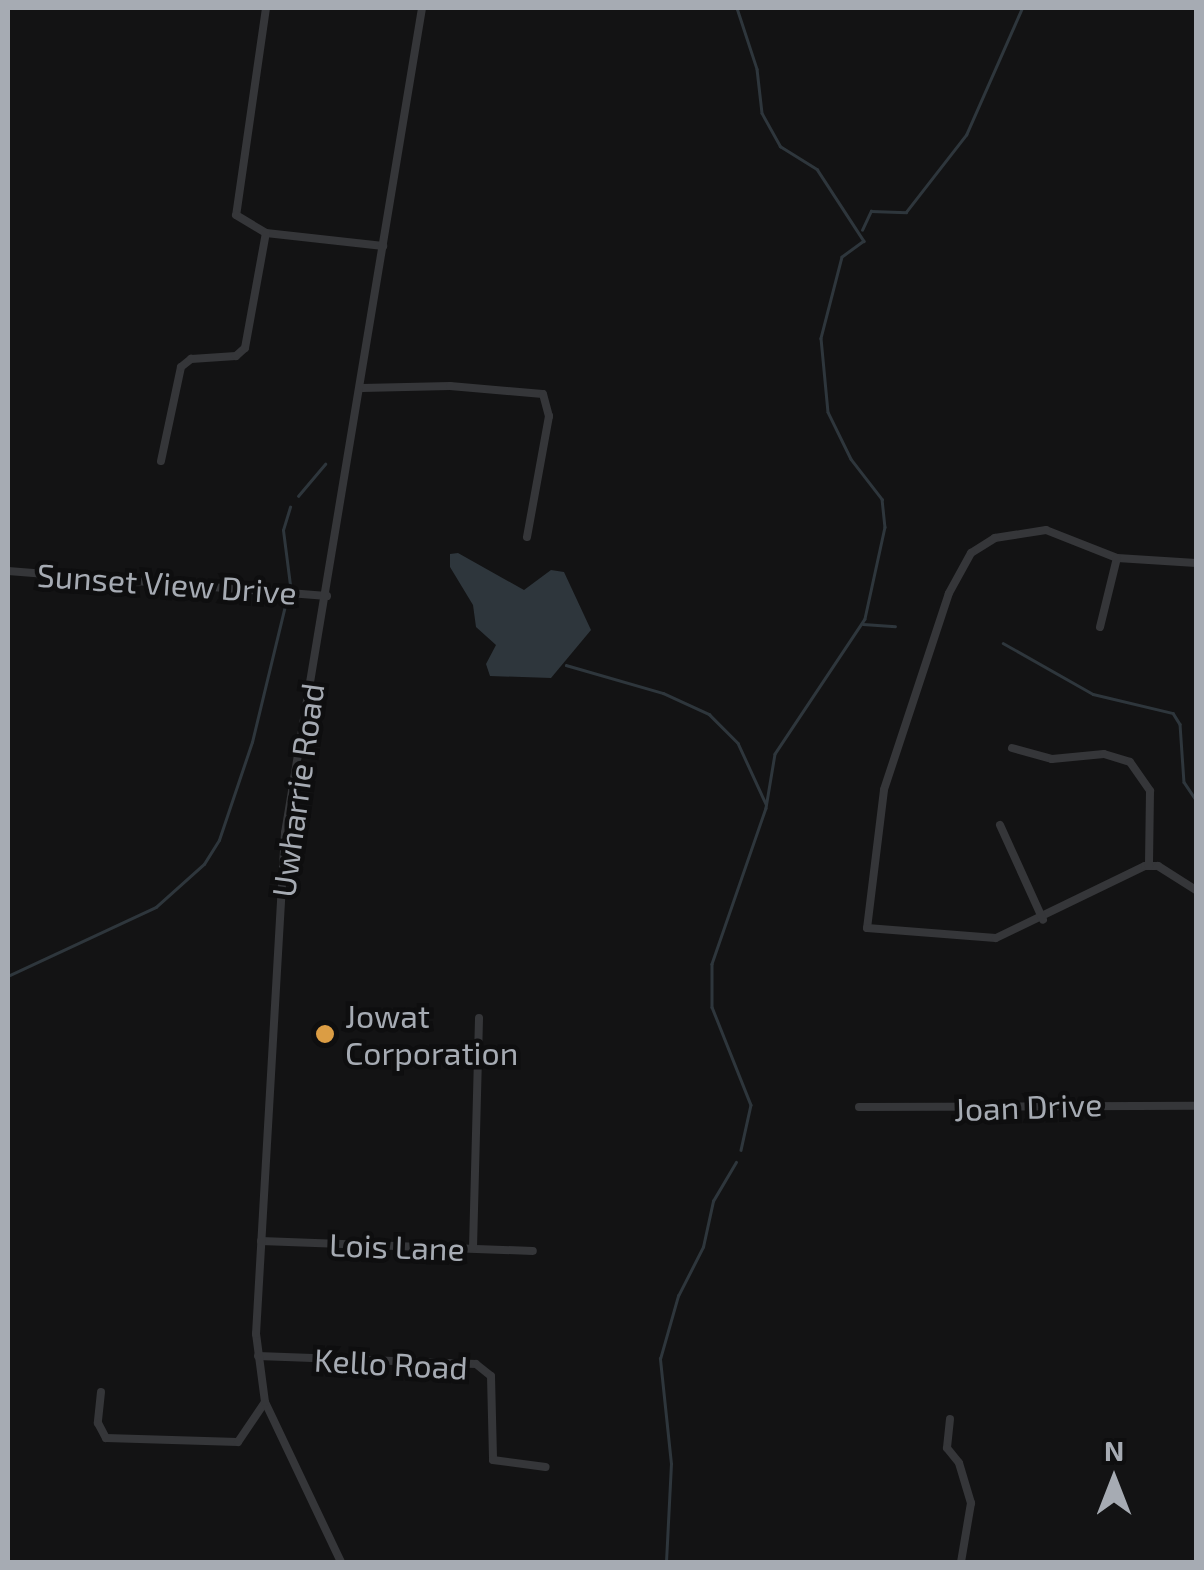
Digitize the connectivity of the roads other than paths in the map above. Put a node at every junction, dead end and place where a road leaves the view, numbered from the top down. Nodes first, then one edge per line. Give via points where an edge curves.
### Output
1 (266, 8) edge
2 (422, 8) edge
3 (266, 233) junction
4 (383, 246) junction
5 (362, 388) junction
6 (161, 462) dead end
7 (527, 537) dead end
8 (1117, 558) junction
9 (1196, 562) edge
10 (8, 571) edge
11 (327, 596) junction
12 (1100, 627) dead end
13 (1012, 748) dead end
14 (1000, 825) dead end
15 (1149, 866) junction
16 (1196, 890) edge
17 (1043, 920) junction
18 (478, 1018) dead end
19 (1196, 1106) edge
20 (859, 1107) dead end
21 (261, 1241) junction
22 (473, 1248) junction
23 (534, 1252) dead end
24 (258, 1356) junction
25 (101, 1392) dead end
26 (265, 1402) junction
27 (950, 1418) dead end
28 (546, 1466) dead end
29 (341, 1562) edge
30 (961, 1562) edge

1 - 3 street via 234,205 242,223
2 - 4 street, Uwharrie Road
3 - 4 street
3 - 6 street via 245,348 236,356 191,359 181,367
4 - 5 street, Uwharrie Road
5 - 7 street via 517,390 550,402
5 - 11 street, Uwharrie Road
8 - 9 street
8 - 12 street
8 - 17 street via 1046,530 995,538 972,553 949,594 884,790 867,928 996,938
10 - 11 street, Sunset View Drive
11 - 21 street, Uwharrie Road via 284,833
13 - 15 street via 1052,758 1104,754 1130,762 1150,791
14 - 17 street
15 - 16 street
15 - 17 street via 1131,869
18 - 22 street
19 - 20 street, Joan Drive
21 - 22 street, Lois Lane
21 - 24 street, Uwharrie Road
22 - 23 street, Lois Lane
24 - 26 street, Uwharrie Road
24 - 28 street, Kello Road via 483,1368 492,1383 490,1453 497,1464
25 - 26 street via 98,1422 106,1438 238,1442
26 - 29 street, Uwharrie Road
27 - 30 street via 948,1448 960,1463 970,1503

